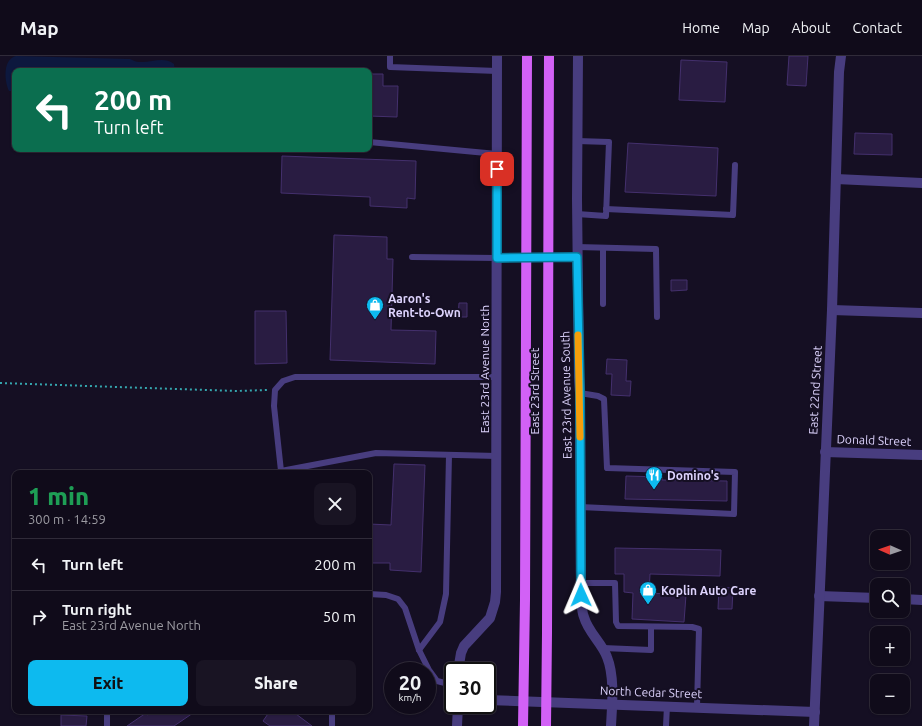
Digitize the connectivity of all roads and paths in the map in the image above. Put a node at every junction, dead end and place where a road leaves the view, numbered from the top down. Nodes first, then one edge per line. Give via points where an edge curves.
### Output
1 (390, 56) edge
2 (498, 56) edge
3 (527, 56) edge
4 (549, 56) edge
5 (578, 56) edge
6 (840, 56) edge
7 (497, 71) junction
8 (577, 141) junction
9 (372, 142) edge
10 (497, 154) junction
11 (735, 165) dead end
12 (836, 178) junction
13 (922, 183) edge
14 (606, 209) junction
15 (577, 214) junction
16 (603, 248) junction
17 (577, 252) junction
18 (412, 257) dead end
19 (548, 257) junction
20 (497, 258) junction
21 (526, 258) junction
22 (603, 304) dead end
23 (832, 310) junction
24 (922, 313) edge
25 (657, 317) dead end
26 (497, 377) junction
27 (0, 383) edge
28 (275, 390) junction
29 (580, 393) junction
30 (825, 452) junction
31 (449, 455) junction
32 (922, 455) edge
33 (497, 456) junction
34 (280, 470) edge
35 (290, 470) edge
36 (580, 507) junction
37 (581, 582) junction
38 (372, 594) edge
39 (819, 596) junction
40 (870, 598) edge
41 (910, 599) edge
42 (922, 600) edge
43 (651, 627) junction
44 (603, 648) junction
45 (419, 650) junction
46 (460, 662) edge
47 (444, 683) edge
48 (496, 700) edge
49 (524, 702) junction
50 (546, 702) junction
51 (612, 704) junction
52 (667, 706) junction
53 (697, 707) junction
54 (815, 712) junction
55 (107, 714) edge
56 (332, 714) edge
57 (458, 714) edge
58 (107, 726) edge
59 (332, 726) edge
60 (457, 726) edge
61 (524, 726) edge
62 (546, 726) edge
63 (611, 726) edge
64 (666, 726) edge
65 (814, 726) edge

1 - 7 lane via 390,67
2 - 7 street, East 23rd Avenue North
3 - 21 main road, East 23rd Street
4 - 19 main road, East 23rd Street
5 - 8 street, East 23rd Avenue South
6 - 12 street, East 22nd Street
7 - 10 street, East 23rd Avenue North
8 - 14 lane via 609,142
8 - 15 street, East 23rd Avenue South
9 - 10 lane
10 - 20 street, East 23rd Avenue North
11 - 14 lane via 733,215
12 - 13 street
12 - 23 street, East 22nd Street
14 - 15 lane via 606,216
15 - 17 street, East 23rd Avenue South
16 - 17 lane
16 - 22 lane
16 - 25 lane via 656,249
17 - 19 lane
17 - 29 street, East 23rd Avenue South
18 - 20 lane
19 - 21 lane
19 - 50 main road, East 23rd Street
20 - 21 lane
20 - 26 street, East 23rd Avenue North
21 - 49 main road, East 23rd Street
23 - 24 street
23 - 30 street, East 22nd Street
26 - 28 lane via 295,377 283,381
26 - 33 street, East 23rd Avenue North
27 - 28 path
28 - 34 lane
29 - 36 street, East 23rd Avenue South
29 - 36 lane via 604,399 607,468 735,472 734,514
30 - 32 street, Donald Street
30 - 39 street, East 22nd Street
31 - 33 lane
31 - 35 lane via 376,453
31 - 45 lane via 446,594 440,622
33 - 46 street, East 23rd Avenue North via 495,602 486,624 464,646
36 - 37 street, East 23rd Avenue South
37 - 43 lane via 616,583 618,626
37 - 44 street, East 23rd Avenue South via 584,617
38 - 45 lane via 398,599 405,608
39 - 40 street
39 - 54 street, East 22nd Street
41 - 42 street
43 - 44 lane via 651,650
43 - 53 lane via 699,629
44 - 51 street, East 23rd Avenue South via 610,669
45 - 47 lane via 428,670 437,681
48 - 49 street, North Cedar Street
49 - 50 street, North Cedar Street
49 - 61 main road, East 23rd Street
50 - 51 street, North Cedar Street
50 - 62 main road, East 23rd Street
51 - 52 street, North Cedar Street
51 - 63 street, East 23rd Avenue South
52 - 53 street, North Cedar Street
52 - 64 lane
53 - 54 street, North Cedar Street
54 - 65 street, East 22nd Street
55 - 58 lane
56 - 59 lane
57 - 60 street

